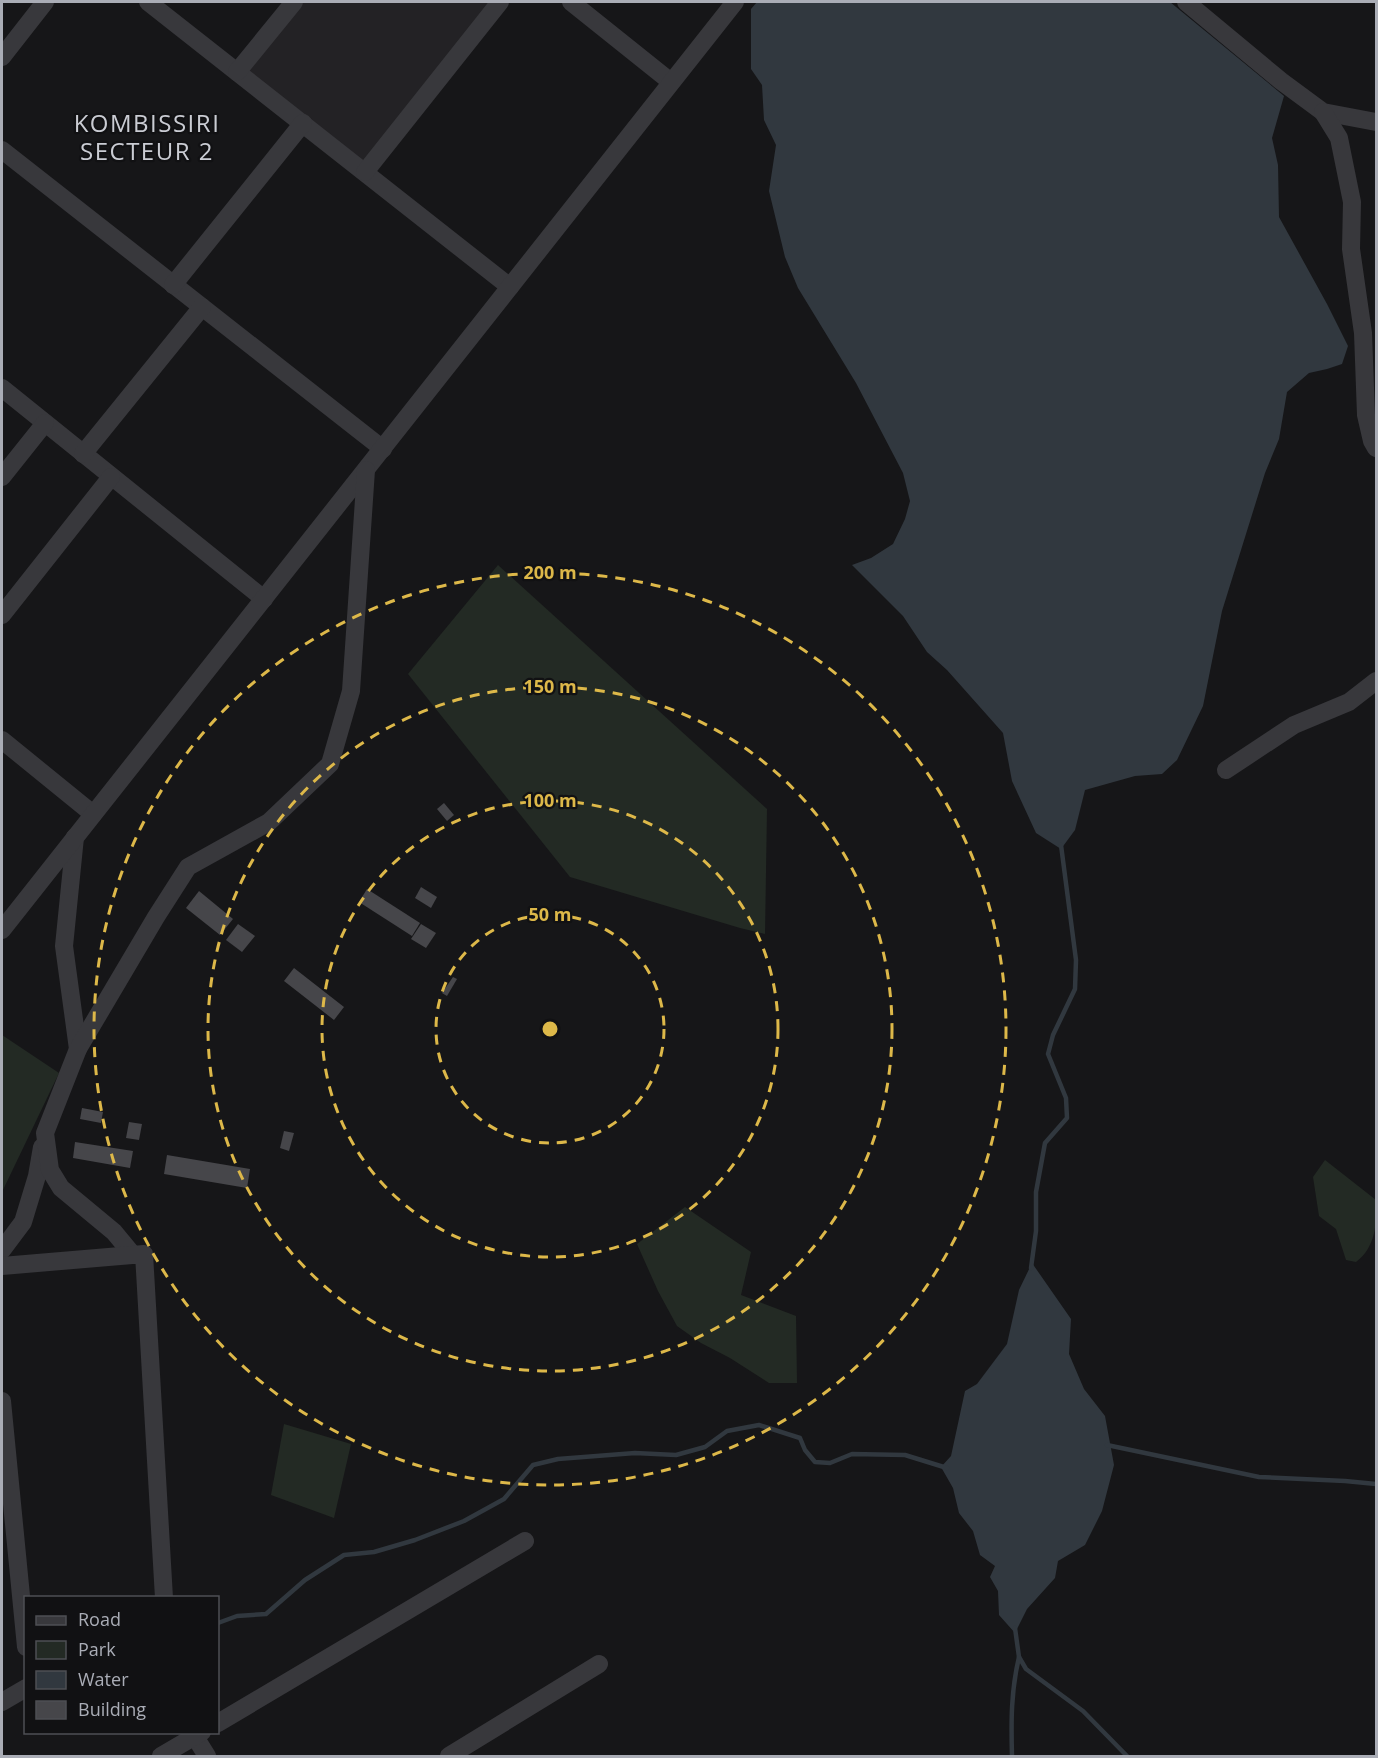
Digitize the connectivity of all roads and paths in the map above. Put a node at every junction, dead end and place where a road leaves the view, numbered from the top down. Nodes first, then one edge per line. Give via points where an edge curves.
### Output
1 (45, 2) edge
2 (148, 2) edge
3 (294, 2) edge
4 (500, 2) edge
5 (572, 2) edge
6 (735, 2) edge
7 (1186, 2) edge
8 (2, 57) edge
9 (237, 72) junction
10 (671, 82) junction
11 (1323, 112) junction
12 (1377, 122) edge
13 (303, 123) junction
14 (2, 151) edge
15 (365, 172) junction
16 (173, 285) junction
17 (510, 287) junction
18 (202, 307) junction
19 (2, 388) edge
20 (45, 423) junction
21 (1377, 448) edge
22 (383, 449) junction
23 (83, 454) junction
24 (366, 470) junction
25 (2, 477) edge
26 (111, 477) junction
27 (264, 599) junction
28 (2, 615) edge
29 (1377, 681) edge
30 (2, 740) edge
31 (1226, 770) dead end
32 (93, 814) junction
33 (75, 837) junction
34 (2, 930) edge
35 (78, 1049) junction
36 (45, 1133) junction
37 (2, 1250) edge
38 (133, 1255) junction
39 (2, 1266) edge
40 (2, 1401) edge
41 (2, 1409) edge
42 (525, 1541) dead end
43 (9, 1547) edge
44 (164, 1596) edge
45 (24, 1635) edge
46 (599, 1664) dead end
47 (24, 1689) edge
48 (2, 1702) edge
49 (219, 1722) edge
50 (196, 1734) edge
51 (161, 1756) edge
52 (207, 1756) edge
53 (449, 1756) edge

1 - 8 street
2 - 9 street
3 - 9 street
4 - 15 street
5 - 10 street
6 - 10 street
7 - 11 street
9 - 13 street
10 - 17 street
11 - 12 street
11 - 21 street via 1339,138 1352,202 1351,249 1363,333 1366,415
13 - 15 street
13 - 16 street
14 - 16 street
15 - 17 street
16 - 18 street
17 - 22 street
18 - 22 street
18 - 23 street
19 - 20 street
20 - 23 street
20 - 25 street
22 - 24 street
23 - 26 street
24 - 27 street
24 - 35 street via 351,691 330,764 269,822 188,867
26 - 27 street
26 - 28 street
27 - 32 street
29 - 31 street via 1349,702 1294,725
30 - 32 street
32 - 33 street
33 - 34 street
33 - 35 street via 64,946
35 - 36 street
36 - 37 street via 23,1222
36 - 38 street via 50,1170 61,1188 114,1232
38 - 39 street
38 - 44 street via 144,1254
40 - 41 street
41 - 43 street
42 - 49 street
43 - 45 street
46 - 53 street
47 - 48 street
50 - 51 street
50 - 52 street

